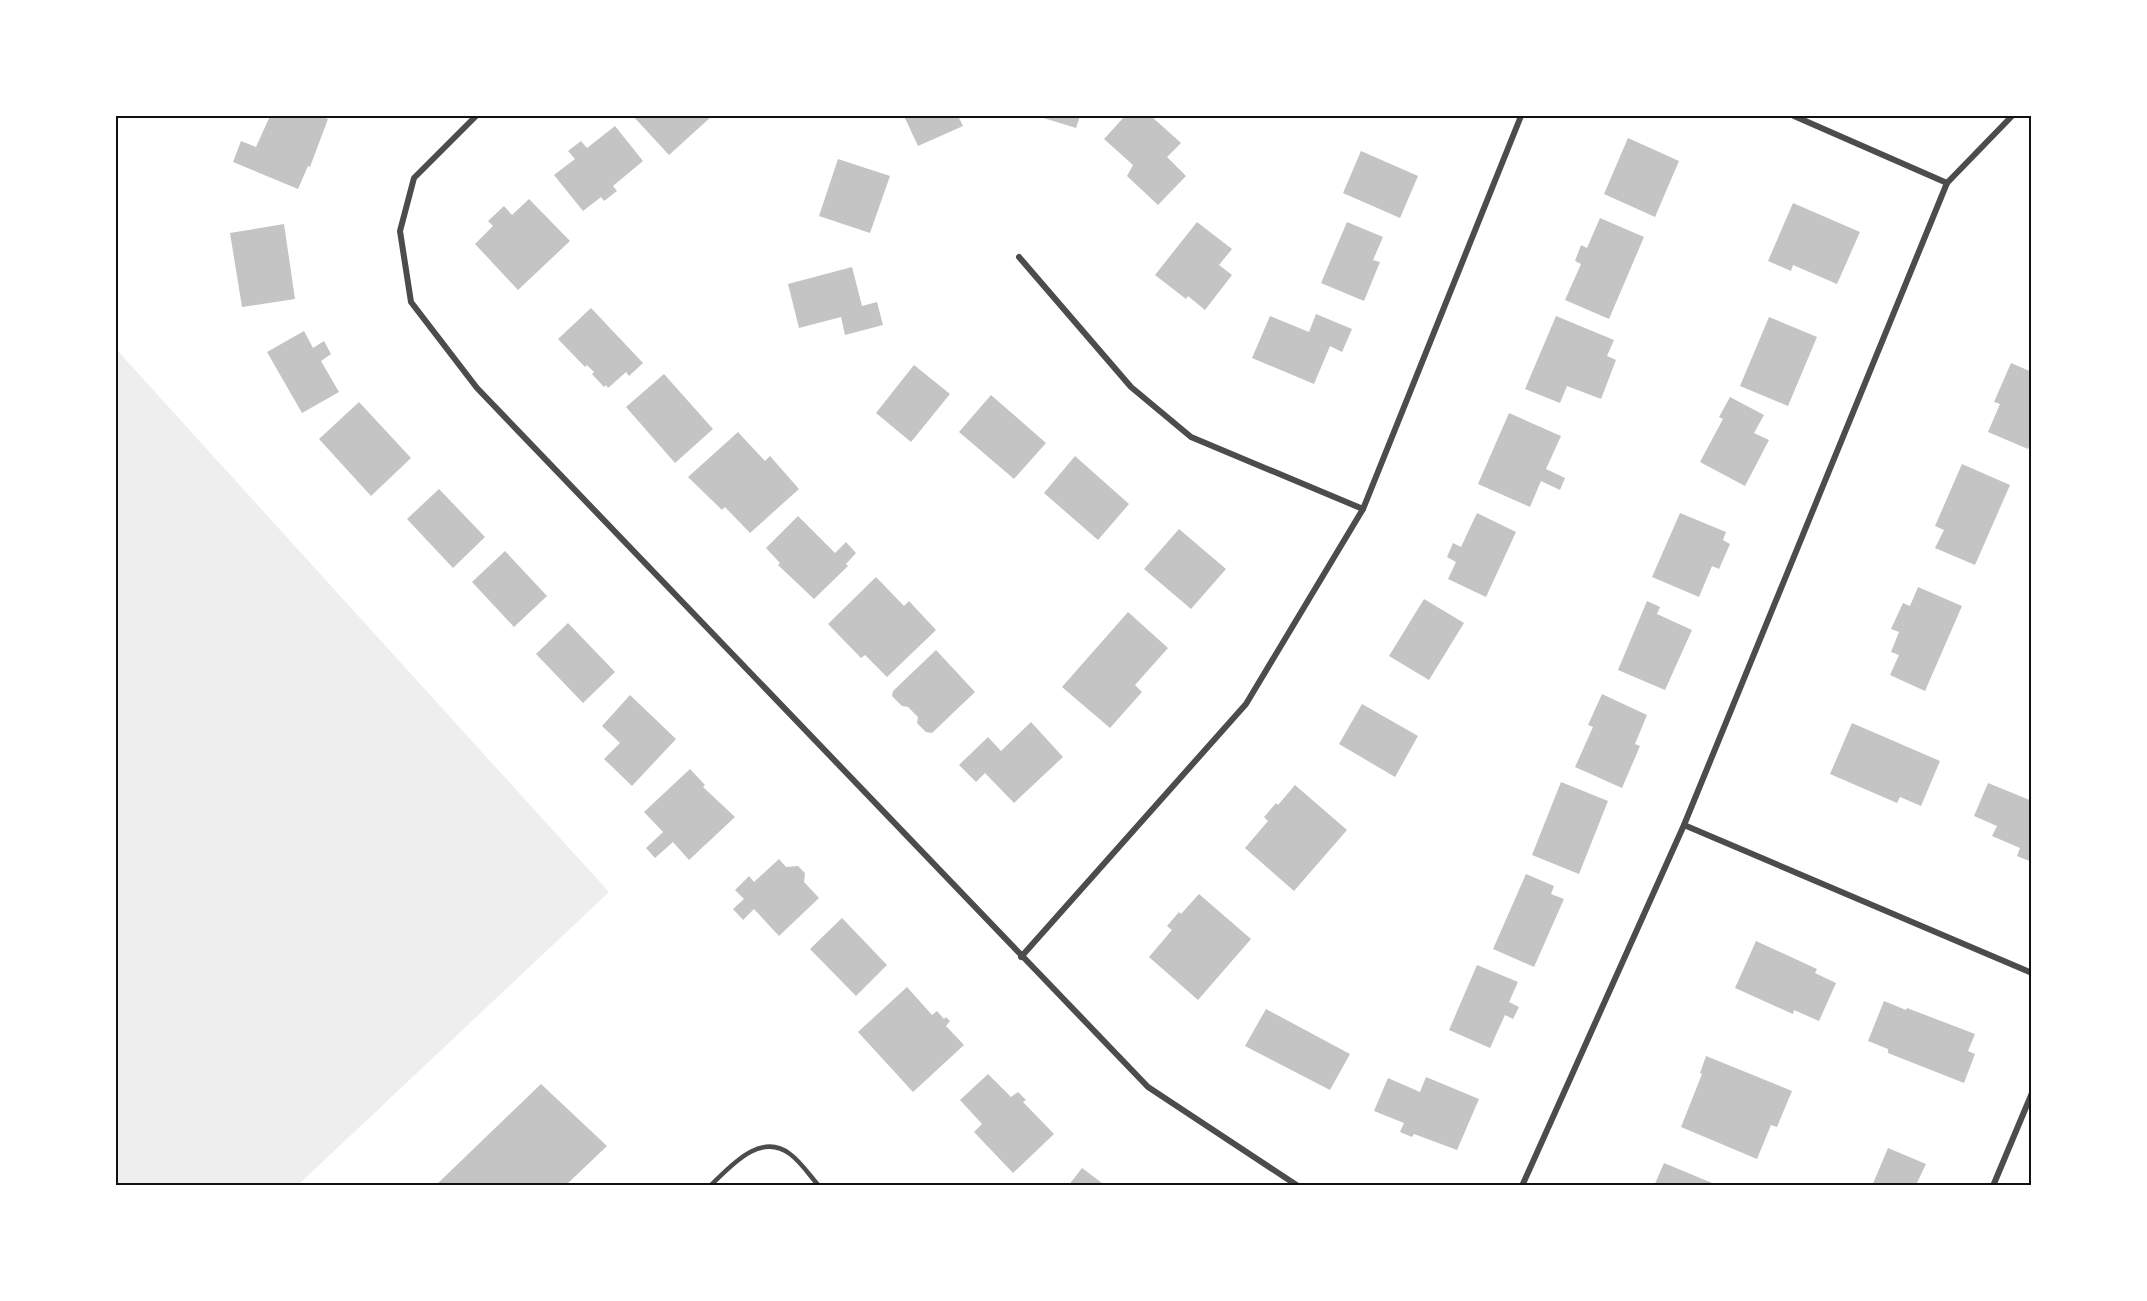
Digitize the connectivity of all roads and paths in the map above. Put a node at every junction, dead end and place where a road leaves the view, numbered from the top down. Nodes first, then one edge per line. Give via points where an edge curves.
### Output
1 (476, 116) edge
2 (1521, 116) edge
3 (1794, 116) edge
4 (2012, 116) edge
5 (1947, 183) junction
6 (1019, 257) dead end
7 (1363, 509) junction
8 (1684, 825) junction
9 (1021, 957) junction
10 (2031, 973) edge
11 (2031, 1093) edge
12 (710, 1185) edge
13 (819, 1185) edge
14 (1298, 1185) edge
15 (1522, 1185) edge
16 (1993, 1185) edge

1 - 9 street via 414,178 400,231 411,303 477,388
2 - 7 street
3 - 5 street
4 - 5 street
5 - 8 street
6 - 7 street via 1131,387 1191,437
7 - 9 street via 1246,704
8 - 10 street
8 - 15 street
9 - 14 street via 1148,1087
11 - 16 street
12 - 13 lane via 744,1154 762,1147 790,1154

